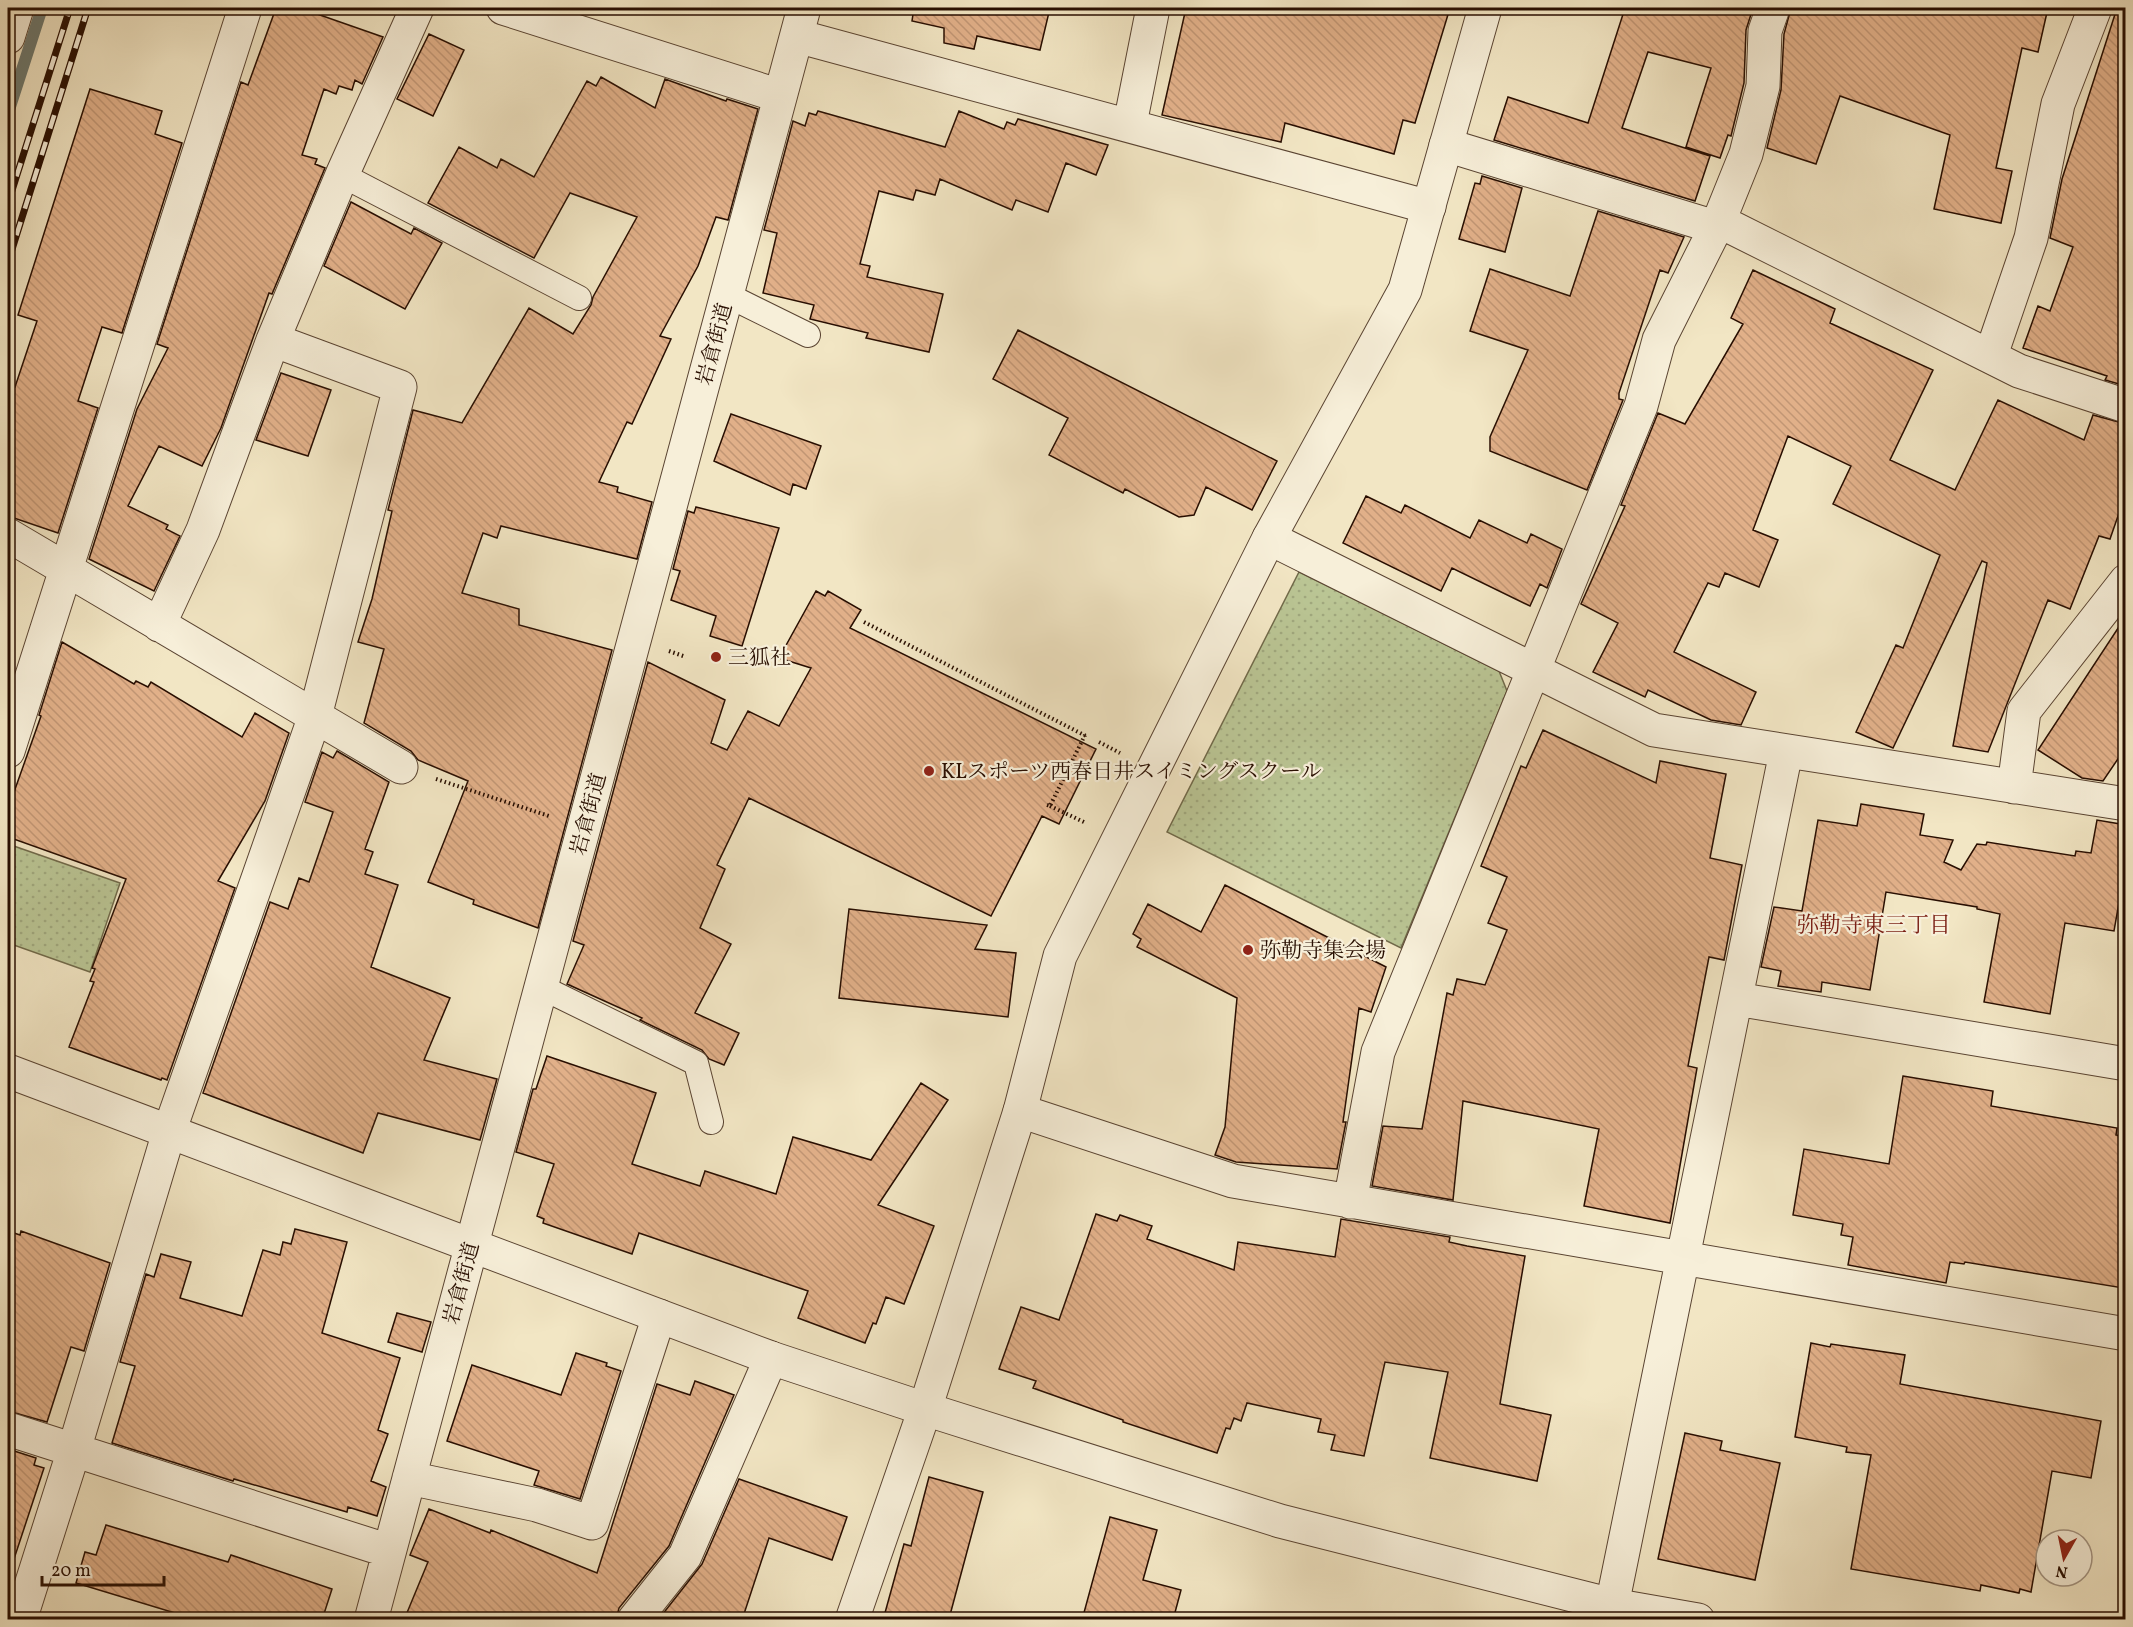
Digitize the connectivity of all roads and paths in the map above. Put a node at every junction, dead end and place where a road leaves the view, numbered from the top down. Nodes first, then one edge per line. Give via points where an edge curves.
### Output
1 (17, 8) edge
2 (245, 8) edge
3 (417, 8) edge
4 (503, 8) edge
5 (1153, 8) edge
6 (1485, 8) edge
7 (1773, 8) edge
8 (2095, 8) edge
9 (800, 22) edge
10 (8, 38) edge
11 (780, 96) junction
12 (1130, 124) junction
13 (1446, 145) junction
14 (342, 175) junction
15 (1429, 207) junction
16 (1717, 224) junction
17 (727, 295) junction
18 (579, 298) dead end
19 (808, 334) dead end
20 (273, 340) junction
21 (1991, 355) junction
22 (2126, 406) edge
23 (8, 535) edge
24 (1269, 538) junction
25 (65, 570) junction
26 (2126, 581) edge
27 (864, 622) dead end
28 (159, 625) junction
29 (1533, 668) junction
30 (315, 716) junction
31 (8, 751) edge
32 (1786, 752) junction
33 (401, 767) joint
34 (2014, 786) junction
35 (2126, 804) edge
36 (1066, 813) dead end
37 (584, 827) junction
38 (541, 987) junction
39 (1736, 999) junction
40 (2126, 1064) edge
41 (8, 1071) edge
42 (1020, 1112) junction
43 (711, 1122) dead end
44 (170, 1132) junction
45 (1350, 1202) junction
46 (471, 1246) junction
47 (1682, 1260) junction
48 (659, 1316) junction
49 (2126, 1334) edge
50 (771, 1358) junction
51 (925, 1408) junction
52 (8, 1430) edge
53 (74, 1450) junction
54 (409, 1478) junction
55 (389, 1551) junction
56 (1610, 1612) edge
57 (20, 1620) edge
58 (371, 1620) edge
59 (634, 1620) edge
60 (852, 1620) edge
61 (1698, 1620) edge

1 - 10 street
2 - 25 street
3 - 14 street
4 - 11 street
5 - 12 street
6 - 13 street
7 - 16 street via 1765,31 1763,86 1746,154
8 - 21 street via 2058,104 2031,238
9 - 11 street, 岩倉街道
9 - 12 street
11 - 17 street, 岩倉街道
12 - 15 street
13 - 15 street
13 - 16 street
14 - 18 lane
14 - 20 street
15 - 24 street via 1405,290
16 - 21 street
16 - 29 street via 1659,340 1641,406
17 - 19 lane
17 - 37 street, 岩倉街道
20 - 28 street via 203,530
20 - 30 street via 400,387
21 - 22 street via 2019,371
23 - 25 street
24 - 29 street
24 - 42 street via 1060,956
25 - 28 street
25 - 31 street
26 - 34 street via 2024,711
27 - 36 path via 1087,736 1049,806
28 - 30 street
29 - 32 street via 1654,730
29 - 45 street via 1378,1052
30 - 33 street
30 - 44 street
32 - 34 street
32 - 39 street
33 - 37 path
34 - 35 street
37 - 38 street, 岩倉街道
38 - 43 lane via 696,1063
38 - 46 street, 岩倉街道
39 - 40 street
39 - 47 street
41 - 44 street
42 - 45 street via 1233,1181
42 - 51 street
44 - 46 street
44 - 53 street
45 - 47 street
46 - 48 street
46 - 54 street, 岩倉街道
47 - 49 street
47 - 56 street
48 - 50 street
48 - 54 street via 592,1523 537,1505
50 - 51 street
50 - 59 street via 685,1556
51 - 56 street via 1280,1521
51 - 60 street
52 - 53 street
53 - 55 street
53 - 57 street
54 - 55 street, 岩倉街道
55 - 58 street, 岩倉街道
56 - 61 street

